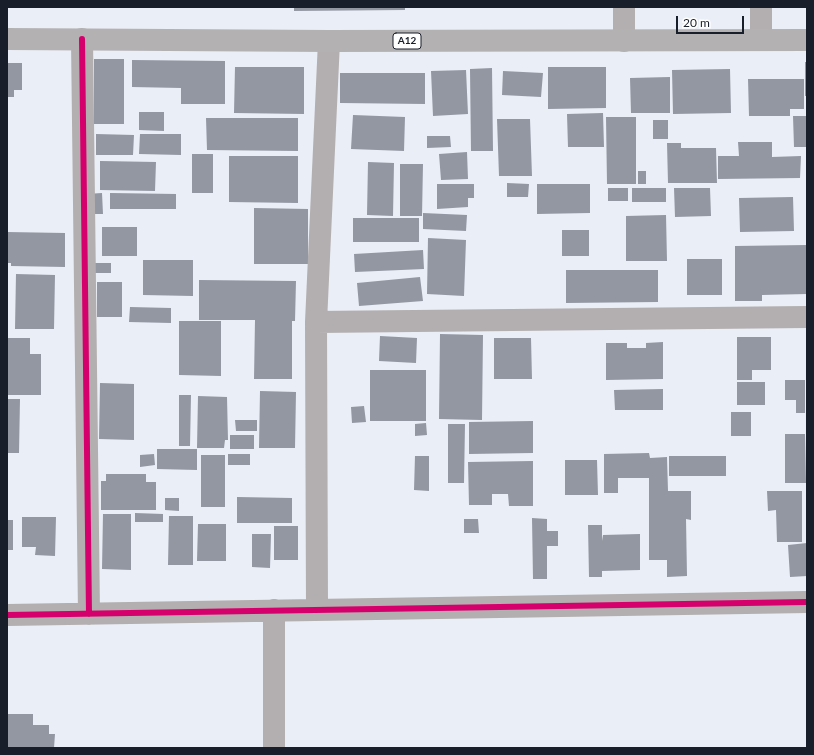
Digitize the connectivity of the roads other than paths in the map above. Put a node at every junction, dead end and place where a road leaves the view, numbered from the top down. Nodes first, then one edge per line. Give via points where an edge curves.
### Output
1 (624, 7) edge
2 (761, 7) edge
3 (82, 39) junction
4 (761, 39) junction
5 (7, 40) edge
6 (807, 40) edge
7 (329, 41) junction
8 (624, 41) junction
9 (807, 317) edge
10 (316, 322) junction
11 (807, 602) edge
12 (317, 609) junction
13 (274, 610) junction
14 (89, 614) junction
15 (7, 615) edge
16 (274, 748) edge

1 - 8 street
2 - 4 street
3 - 5 main road, A12
3 - 7 main road, A12
3 - 14 street
4 - 6 main road, A12
4 - 8 main road, A12
7 - 8 main road, A12
7 - 10 street
9 - 10 street
10 - 12 street
11 - 12 street
12 - 13 street
13 - 14 street
13 - 16 street
14 - 15 street

